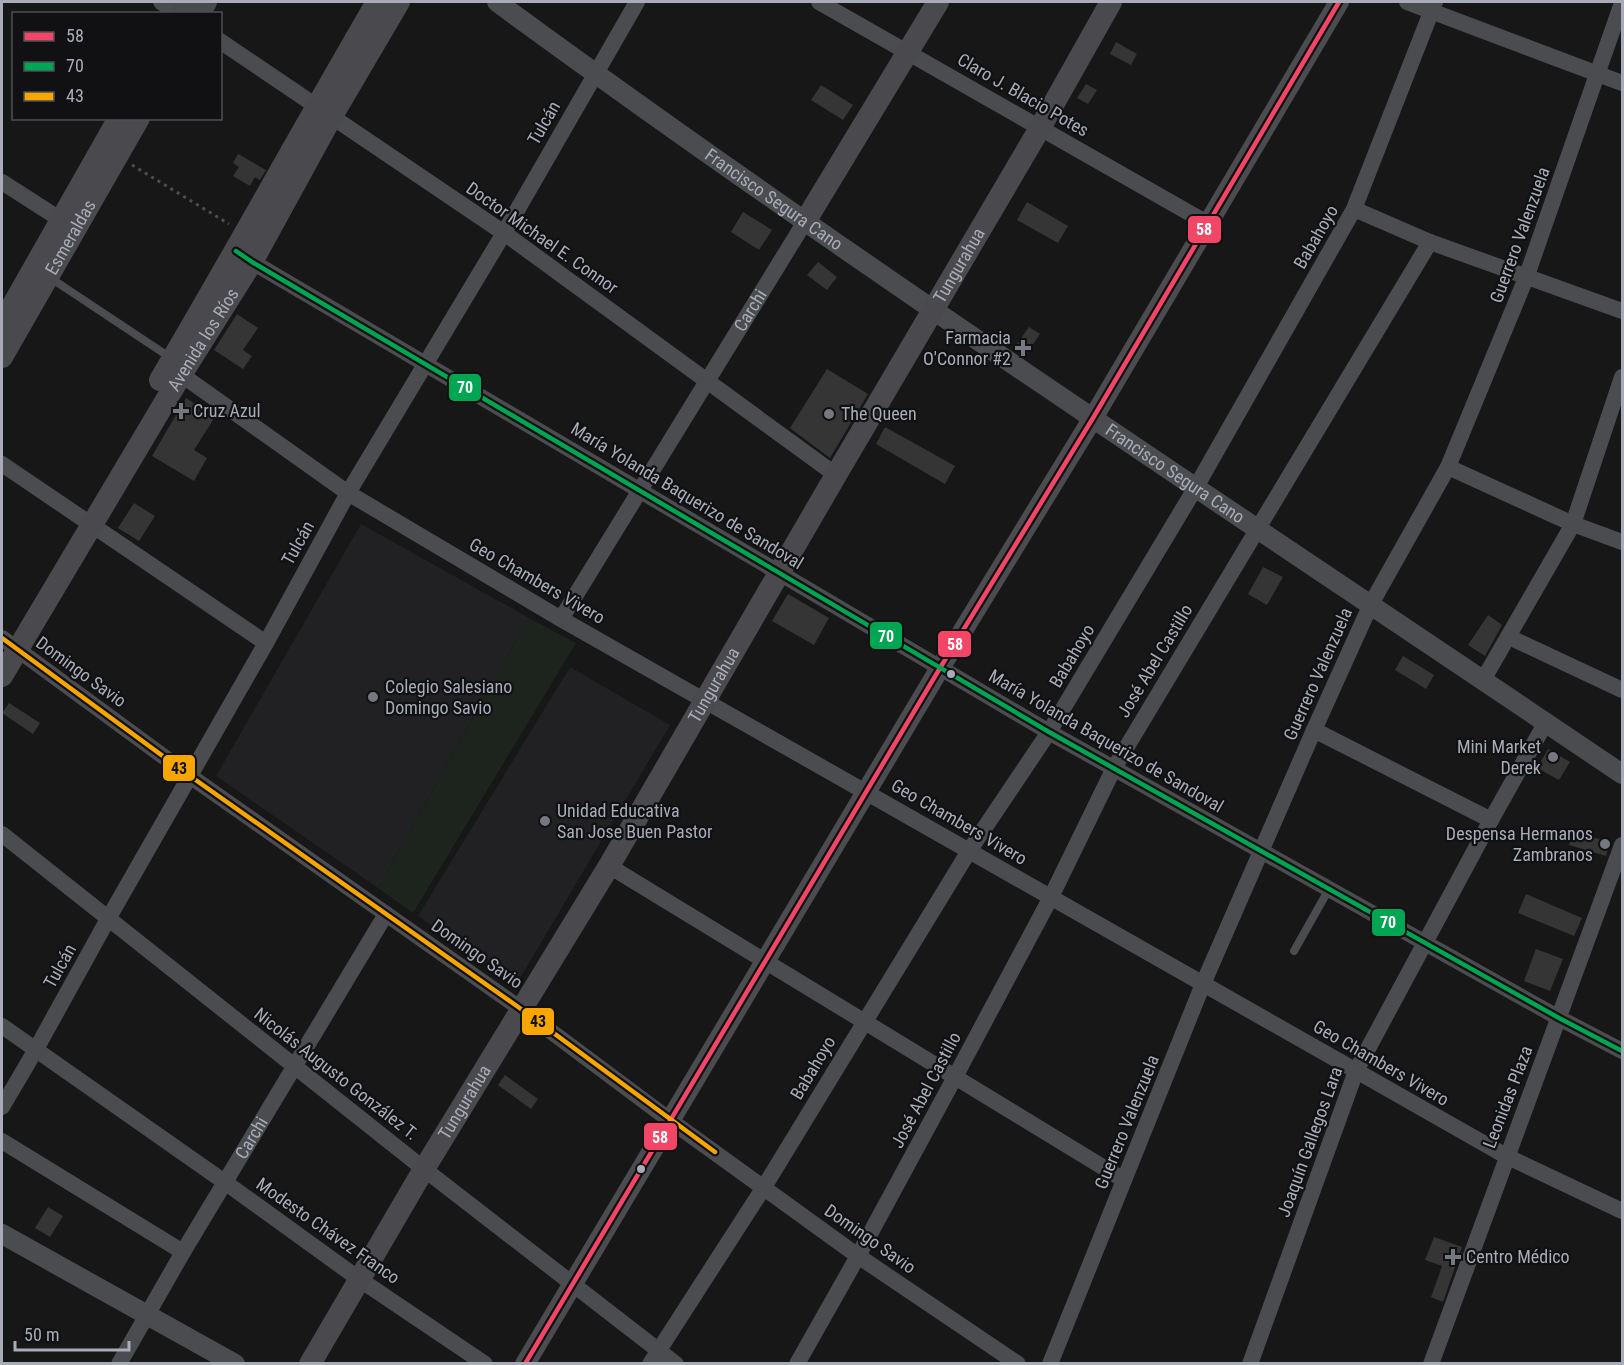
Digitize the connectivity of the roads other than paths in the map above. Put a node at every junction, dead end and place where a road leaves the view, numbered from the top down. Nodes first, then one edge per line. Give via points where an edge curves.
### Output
1 (161, 2) edge
2 (377, 2) edge
3 (399, 2) edge
4 (497, 2) edge
5 (637, 2) edge
6 (819, 2) edge
7 (938, 2) edge
8 (1111, 2) edge
9 (1339, 2) edge
10 (1407, 2) edge
11 (1623, 3) edge
12 (1433, 6) edge
13 (177, 12) edge
14 (222, 42) edge
15 (907, 52) junction
16 (595, 73) junction
17 (1599, 74) junction
18 (1623, 82) edge
19 (324, 111) junction
20 (118, 120) edge
21 (138, 120) edge
22 (1040, 128) junction
23 (2, 182) edge
24 (1354, 209) junction
25 (806, 220) junction
26 (1207, 223) junction
27 (68, 225) junction
28 (504, 233) junction
29 (1430, 242) junction
30 (244, 249) junction
31 (41, 272) junction
32 (1527, 278) junction
33 (933, 311) junction
34 (1623, 311) edge
35 (2, 324) edge
36 (2, 357) edge
37 (425, 363) junction
38 (177, 366) junction
39 (1623, 377) edge
40 (708, 382) junction
41 (1093, 418) junction
42 (2, 464) edge
43 (1448, 467) junction
44 (836, 475) junction
45 (1196, 487) junction
46 (639, 490) junction
47 (348, 493) junction
48 (86, 520) junction
49 (1573, 524) junction
50 (1257, 528) junction
51 (1623, 542) edge
52 (779, 573) junction
53 (1371, 604) junction
54 (561, 619) junction
55 (1509, 636) junction
56 (6, 643) edge
57 (266, 644) junction
58 (940, 668) junction
59 (2, 676) edge
60 (1483, 680) junction
61 (1623, 690) edge
62 (704, 700) junction
63 (1546, 722) junction
64 (1314, 730) junction
65 (1049, 732) junction
66 (1114, 768) junction
67 (1623, 774) edge
68 (190, 776) junction
69 (867, 793) junction
70 (1491, 820) junction
71 (2, 834) edge
72 (1623, 845) edge
73 (969, 851) junction
74 (1261, 851) junction
75 (609, 866) junction
76 (1329, 889) junction
77 (1051, 897) junction
78 (386, 914) junction
79 (108, 919) junction
80 (1425, 943) junction
81 (1294, 951) dead end
82 (766, 962) junction
83 (1203, 984) junction
84 (521, 1009) junction
85 (1559, 1018) junction
86 (864, 1021) junction
87 (2, 1026) edge
88 (35, 1051) junction
89 (1623, 1052) edge
90 (295, 1066) junction
91 (1356, 1071) junction
92 (956, 1077) junction
93 (2, 1107) edge
94 (671, 1121) junction
95 (2, 1141) edge
96 (1506, 1156) junction
97 (424, 1169) junction
98 (1124, 1180) junction
99 (226, 1182) junction
100 (764, 1187) junction
101 (1623, 1211) edge
102 (2, 1234) edge
103 (183, 1252) junction
104 (858, 1256) junction
105 (359, 1279) junction
106 (572, 1283) junction
107 (147, 1315) junction
108 (654, 1357) edge
109 (119, 1364) edge
110 (235, 1364) edge
111 (310, 1364) edge
112 (485, 1364) edge
113 (525, 1364) edge
114 (676, 1364) edge
115 (797, 1364) edge
116 (1017, 1364) edge
117 (1050, 1364) edge
118 (1250, 1364) edge
119 (1431, 1364) edge

1 - 13 street
2 - 19 main road, Avenida los Ríos
3 - 19 main road, Avenida los Ríos
4 - 16 street, Francisco Segura Cano
5 - 16 street, Tulcán
6 - 15 street, Claro J. Blacio Potes
7 - 15 main road, Carchi
8 - 22 main road, Tungurahua
9 - 26 street
10 - 12 street
11 - 17 street, Guerrero Valenzuela
12 - 17 street
12 - 24 street, Babahoyo
14 - 19 street, Doctor Michael E. Connor
15 - 22 street, Claro J. Blacio Potes
15 - 25 main road, Carchi
16 - 25 street, Francisco Segura Cano
16 - 28 street, Tulcán
17 - 18 street
17 - 32 street, Guerrero Valenzuela
19 - 28 street, Doctor Michael E. Connor
19 - 30 main road, Avenida los Ríos
20 - 27 main road, Esmeraldas
21 - 27 main road, Esmeraldas
22 - 26 street, Claro J. Blacio Potes
22 - 33 main road, Tungurahua
23 - 27 street
24 - 29 street
24 - 45 street, Babahoyo
25 - 33 street, Francisco Segura Cano
25 - 40 street, Carchi
26 - 41 street
27 - 31 main road, Esmeraldas
28 - 37 street, Tulcán
28 - 40 street, Doctor Michael E. Connor
29 - 32 street
29 - 50 street, José Abel Castillo
30 - 37 street, María Yolanda Baquerizo de Sandoval
30 - 38 main road, Avenida los Ríos
31 - 35 main road, Esmeraldas
31 - 36 main road, Esmeraldas
31 - 38 lane
32 - 34 street
32 - 43 street, Guerrero Valenzuela
33 - 41 street, Francisco Segura Cano
33 - 44 main road, Tungurahua
37 - 46 street, María Yolanda Baquerizo de Sandoval
37 - 47 street, Tulcán
38 - 47 street, Geo Chambers Vivero
38 - 48 main road, Avenida los Ríos
39 - 49 street
40 - 44 street, Doctor Michael E. Connor
40 - 46 street, Carchi
41 - 45 street, Francisco Segura Cano
41 - 58 street
42 - 48 street
43 - 49 street
43 - 53 street, Guerrero Valenzuela
44 - 52 main road, Tungurahua
45 - 50 street, Francisco Segura Cano
45 - 65 street, Babahoyo
46 - 52 street, María Yolanda Baquerizo de Sandoval
46 - 54 street, Carchi
47 - 54 street, Geo Chambers Vivero
47 - 57 street, Tulcán
48 - 56 main road, Avenida los Ríos
48 - 57 street
49 - 51 street
49 - 55 street
50 - 53 street, Francisco Segura Cano
50 - 66 street, José Abel Castillo
52 - 58 street, María Yolanda Baquerizo de Sandoval
52 - 62 main road, Tungurahua
53 - 60 street, Francisco Segura Cano
53 - 64 street, Guerrero Valenzuela
54 - 62 street, Geo Chambers Vivero
55 - 60 street
55 - 61 street
56 - 59 main road, Avenida los Ríos
56 - 68 street, Domingo Savio
57 - 68 street, Tulcán
58 - 65 street, María Yolanda Baquerizo de Sandoval
58 - 69 street
60 - 63 street, Francisco Segura Cano
62 - 69 street, Geo Chambers Vivero
62 - 75 main road, Tungurahua
63 - 67 street, Francisco Segura Cano
63 - 70 street, Joaquín Gallegos Lara
64 - 70 street
64 - 74 street, Guerrero Valenzuela
65 - 66 street, María Yolanda Baquerizo de Sandoval
65 - 73 street, Babahoyo
66 - 74 street, María Yolanda Baquerizo de Sandoval
66 - 77 street, José Abel Castillo
68 - 78 street, Domingo Savio
68 - 79 street, Tulcán
69 - 73 street, Geo Chambers Vivero
69 - 82 street
70 - 80 street, Joaquín Gallegos Lara
71 - 79 street, Nicolás Augusto González T.
72 - 85 street, Leonidas Plaza
73 - 77 street, Geo Chambers Vivero
73 - 86 street, Babahoyo
74 - 76 street, María Yolanda Baquerizo de Sandoval
74 - 83 street, Guerrero Valenzuela
75 - 82 street
75 - 84 main road, Tungurahua
76 - 80 street, María Yolanda Baquerizo de Sandoval
76 - 81 lane
77 - 83 street, Geo Chambers Vivero
77 - 92 street, José Abel Castillo
78 - 84 street, Domingo Savio
78 - 90 street, Carchi
79 - 88 street, Tulcán
79 - 90 street, Nicolás Augusto González T.
80 - 85 street, María Yolanda Baquerizo de Sandoval
80 - 91 street, Joaquín Gallegos Lara
82 - 86 street
82 - 94 street
83 - 91 street, Geo Chambers Vivero
83 - 98 street, Guerrero Valenzuela
84 - 94 street, Domingo Savio
84 - 97 main road, Tungurahua
85 - 89 street, María Yolanda Baquerizo de Sandoval
85 - 96 street, Leonidas Plaza
86 - 92 street
86 - 100 street, Babahoyo
87 - 88 street, Modesto Chávez Franco
88 - 93 street, Tulcán
88 - 99 street, Modesto Chávez Franco
90 - 97 street, Nicolás Augusto González T.
90 - 99 street, Carchi
91 - 96 street, Geo Chambers Vivero
91 - 118 street, Joaquín Gallegos Lara
92 - 98 street
92 - 104 street, José Abel Castillo
94 - 100 street, Domingo Savio
94 - 106 street
95 - 103 street
96 - 101 street, Geo Chambers Vivero
96 - 119 street, Leonidas Plaza
97 - 105 main road, Tungurahua
97 - 106 street, Nicolás Augusto González T.
98 - 117 street, Guerrero Valenzuela
99 - 103 street, Carchi
99 - 105 street, Modesto Chávez Franco
100 - 104 street, Domingo Savio
100 - 108 street, Babahoyo
102 - 107 street
103 - 107 street, Carchi
104 - 115 street, José Abel Castillo
104 - 116 street, Domingo Savio
105 - 111 main road, Tungurahua
105 - 112 street, Modesto Chávez Franco
106 - 108 street, Nicolás Augusto González T.
106 - 113 street
107 - 109 street, Carchi
107 - 110 street
108 - 114 street, Nicolás Augusto González T.

